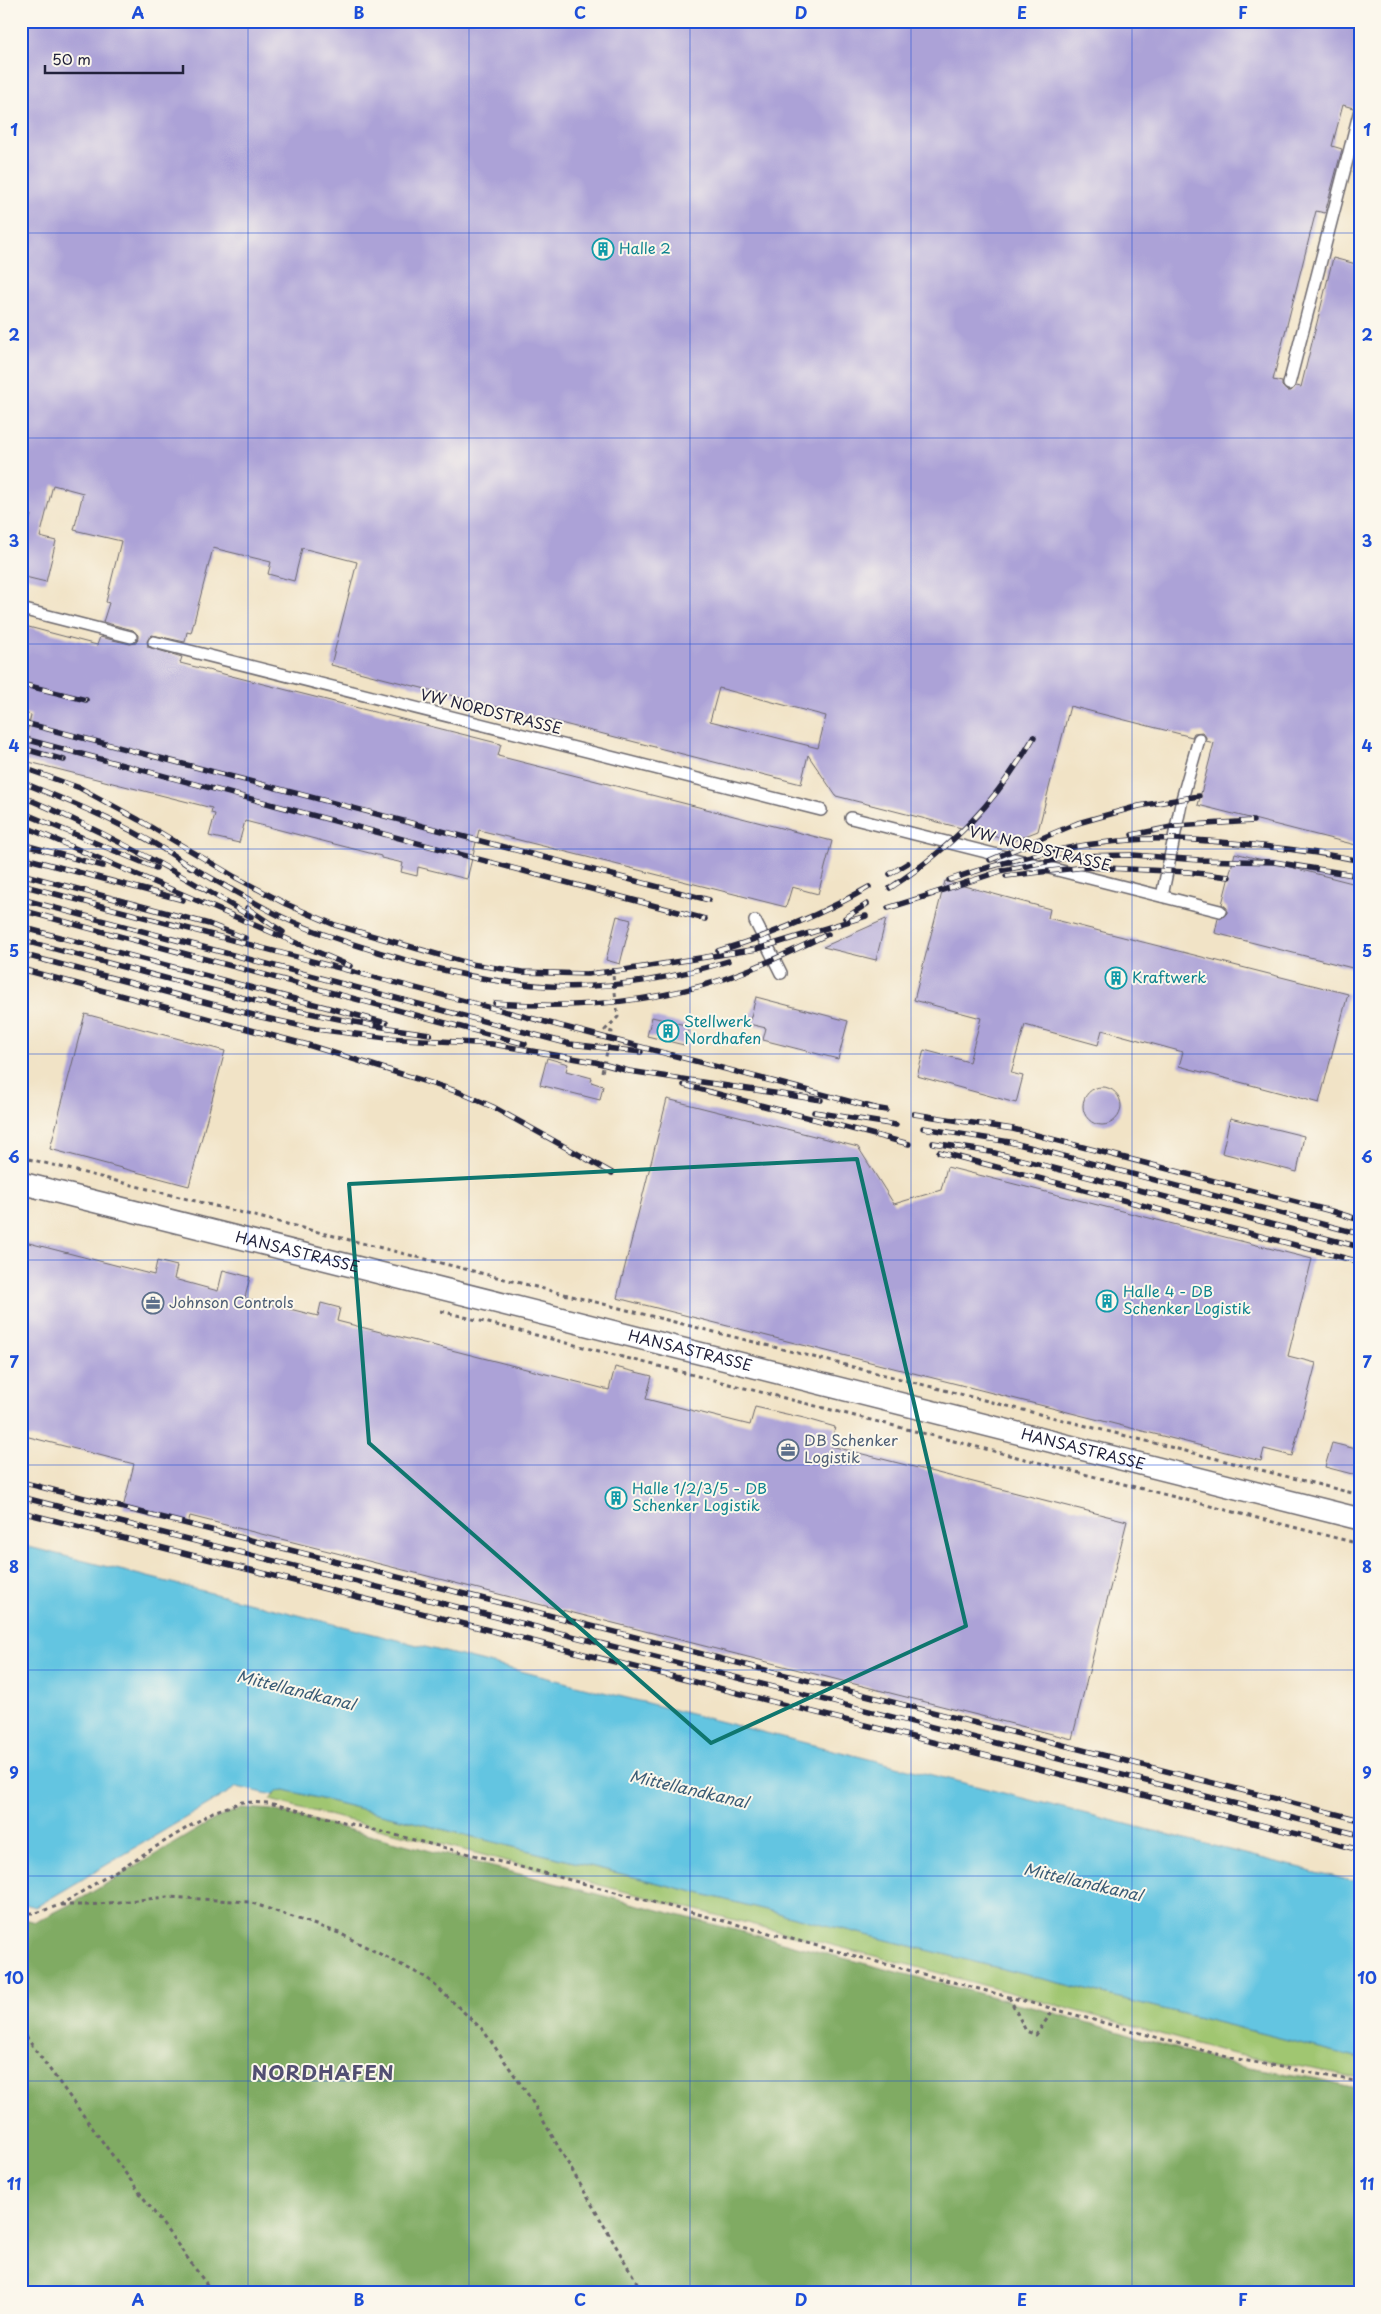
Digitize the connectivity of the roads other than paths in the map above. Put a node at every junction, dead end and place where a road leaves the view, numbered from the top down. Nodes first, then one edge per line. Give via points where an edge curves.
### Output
1 (1360, 110) edge
2 (1289, 384) dead end
3 (21, 609) edge
4 (131, 637) dead end
5 (154, 642) dead end
6 (1199, 739) dead end
7 (821, 810) dead end
8 (851, 818) dead end
9 (1162, 896) junction
10 (1220, 911) dead end
11 (756, 921) dead end
12 (781, 973) dead end
13 (21, 1183) edge
14 (1360, 1519) edge

1 - 2 lane
3 - 4 lane
5 - 7 lane, VW NORDSTRASSE
6 - 9 lane via 1182,799
8 - 9 lane, VW NORDSTRASSE
9 - 10 lane, VW NORDSTRASSE
11 - 12 lane
13 - 14 street, HANSASTRASSE

